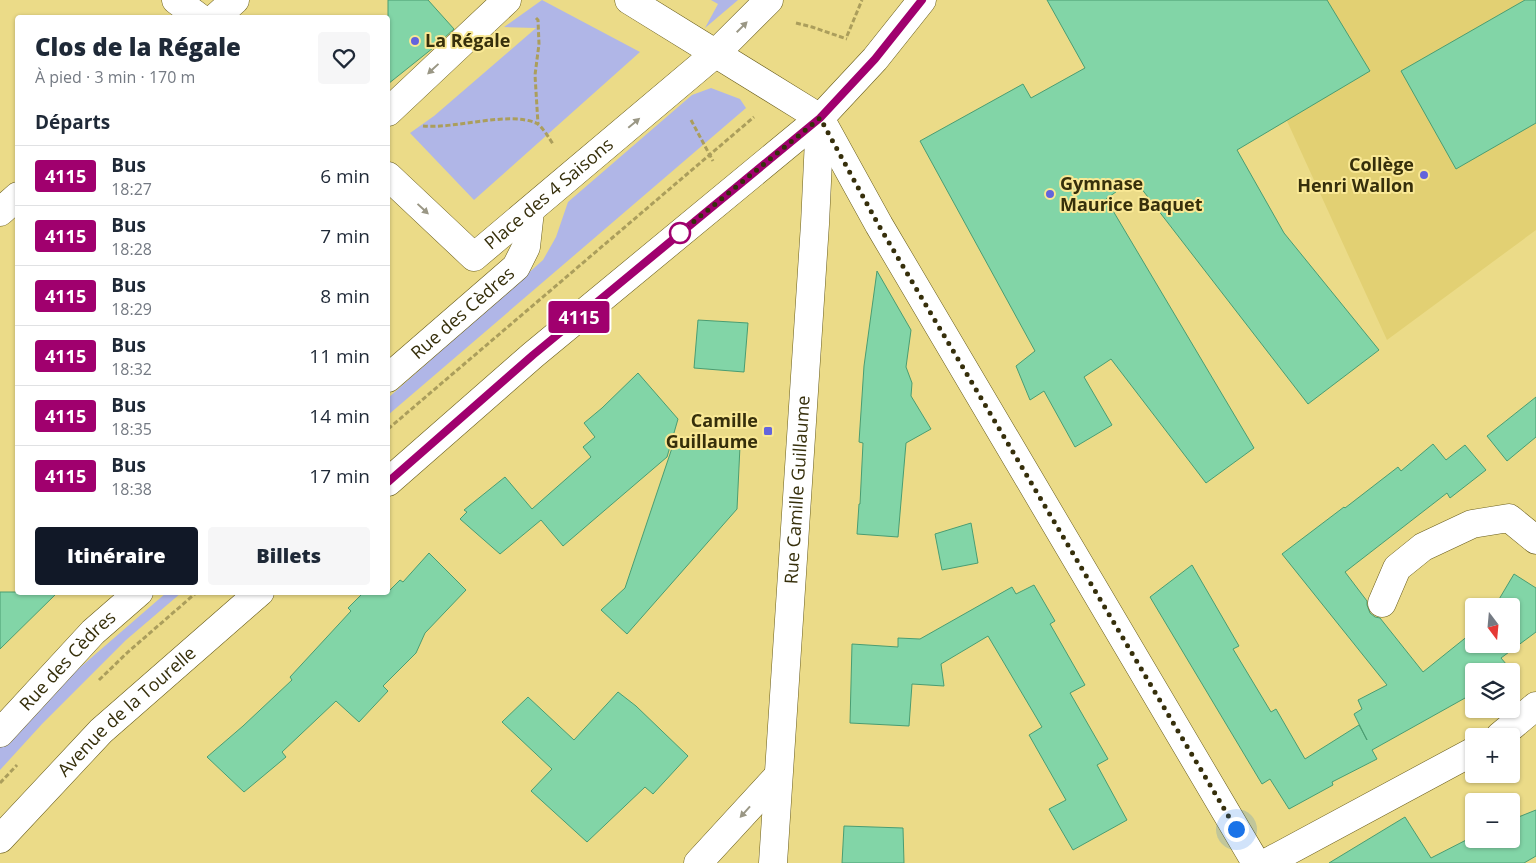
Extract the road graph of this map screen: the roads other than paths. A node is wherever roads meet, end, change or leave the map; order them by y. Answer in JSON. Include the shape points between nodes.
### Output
{"nodes":[{"id":1,"x":176,"y":0,"type":"edge"},
{"id":2,"x":235,"y":0,"type":"edge"},
{"id":3,"x":507,"y":0,"type":"edge"},
{"id":4,"x":628,"y":0,"type":"edge"},
{"id":5,"x":769,"y":0,"type":"edge"},
{"id":6,"x":922,"y":0,"type":"edge"},
{"id":7,"x":196,"y":15,"type":"edge"},
{"id":8,"x":218,"y":15,"type":"edge"},
{"id":9,"x":716,"y":53,"type":"junction"},
{"id":10,"x":390,"y":110,"type":"edge"},
{"id":11,"x":820,"y":118,"type":"junction"},
{"id":12,"x":390,"y":178,"type":"edge"},
{"id":13,"x":15,"y":199,"type":"edge"},
{"id":14,"x":530,"y":210,"type":"junction"},
{"id":15,"x":0,"y":212,"type":"edge"},
{"id":16,"x":390,"y":376,"type":"edge"},
{"id":17,"x":390,"y":480,"type":"edge"},
{"id":18,"x":1536,"y":540,"type":"edge"},
{"id":19,"x":135,"y":595,"type":"edge"},
{"id":20,"x":257,"y":595,"type":"edge"},
{"id":21,"x":1382,"y":603,"type":"dead end"},
{"id":22,"x":1536,"y":706,"type":"edge"},
{"id":23,"x":1510,"y":728,"type":"edge"},
{"id":24,"x":0,"y":732,"type":"edge"},
{"id":25,"x":1465,"y":756,"type":"edge"},
{"id":26,"x":778,"y":776,"type":"junction"},
{"id":27,"x":0,"y":839,"type":"edge"},
{"id":28,"x":698,"y":863,"type":"edge"},
{"id":29,"x":773,"y":863,"type":"edge"},
{"id":30,"x":1256,"y":863,"type":"edge"},
{"id":31,"x":1266,"y":863,"type":"edge"}],
"edges":[{"from":1,"to":7,"type":"street"},
{"from":2,"to":8,"type":"street"},
{"from":3,"to":10,"type":"street","one_way":true},
{"from":4,"to":9,"type":"street"},
{"from":9,"to":5,"type":"street","name":"Place des 4 Saisons","one_way":true},
{"from":6,"to":11,"type":"street","via":[[875,59]]},
{"from":9,"to":11,"type":"street"},
{"from":14,"to":9,"type":"street","name":"Place des 4 Saisons","one_way":true},
{"from":11,"to":17,"type":"street","via":[[533,355]]},
{"from":11,"to":26,"type":"street","name":"Rue Camille Guillaume"},
{"from":11,"to":30,"type":"street","via":[[878,224]]},
{"from":12,"to":14,"type":"street","name":"Place des 4 Saisons","one_way":true,"via":[[474,257]]},
{"from":13,"to":15,"type":"street"},
{"from":14,"to":16,"type":"street","name":"Rue des Cèdres","via":[[526,247],[516,267]]},
{"from":18,"to":21,"type":"street","via":[[1509,518],[1472,524],[1424,547],[1398,568]]},
{"from":19,"to":24,"type":"street","name":"Rue des Cèdres","via":[[93,632]]},
{"from":20,"to":27,"type":"street","name":"Avenue de la Tourelle","via":[[101,732]]},
{"from":22,"to":23,"type":"street"},
{"from":25,"to":31,"type":"street"},
{"from":26,"to":28,"type":"street","one_way":true},
{"from":26,"to":29,"type":"street","name":"Rue Camille Guillaume"}]}
